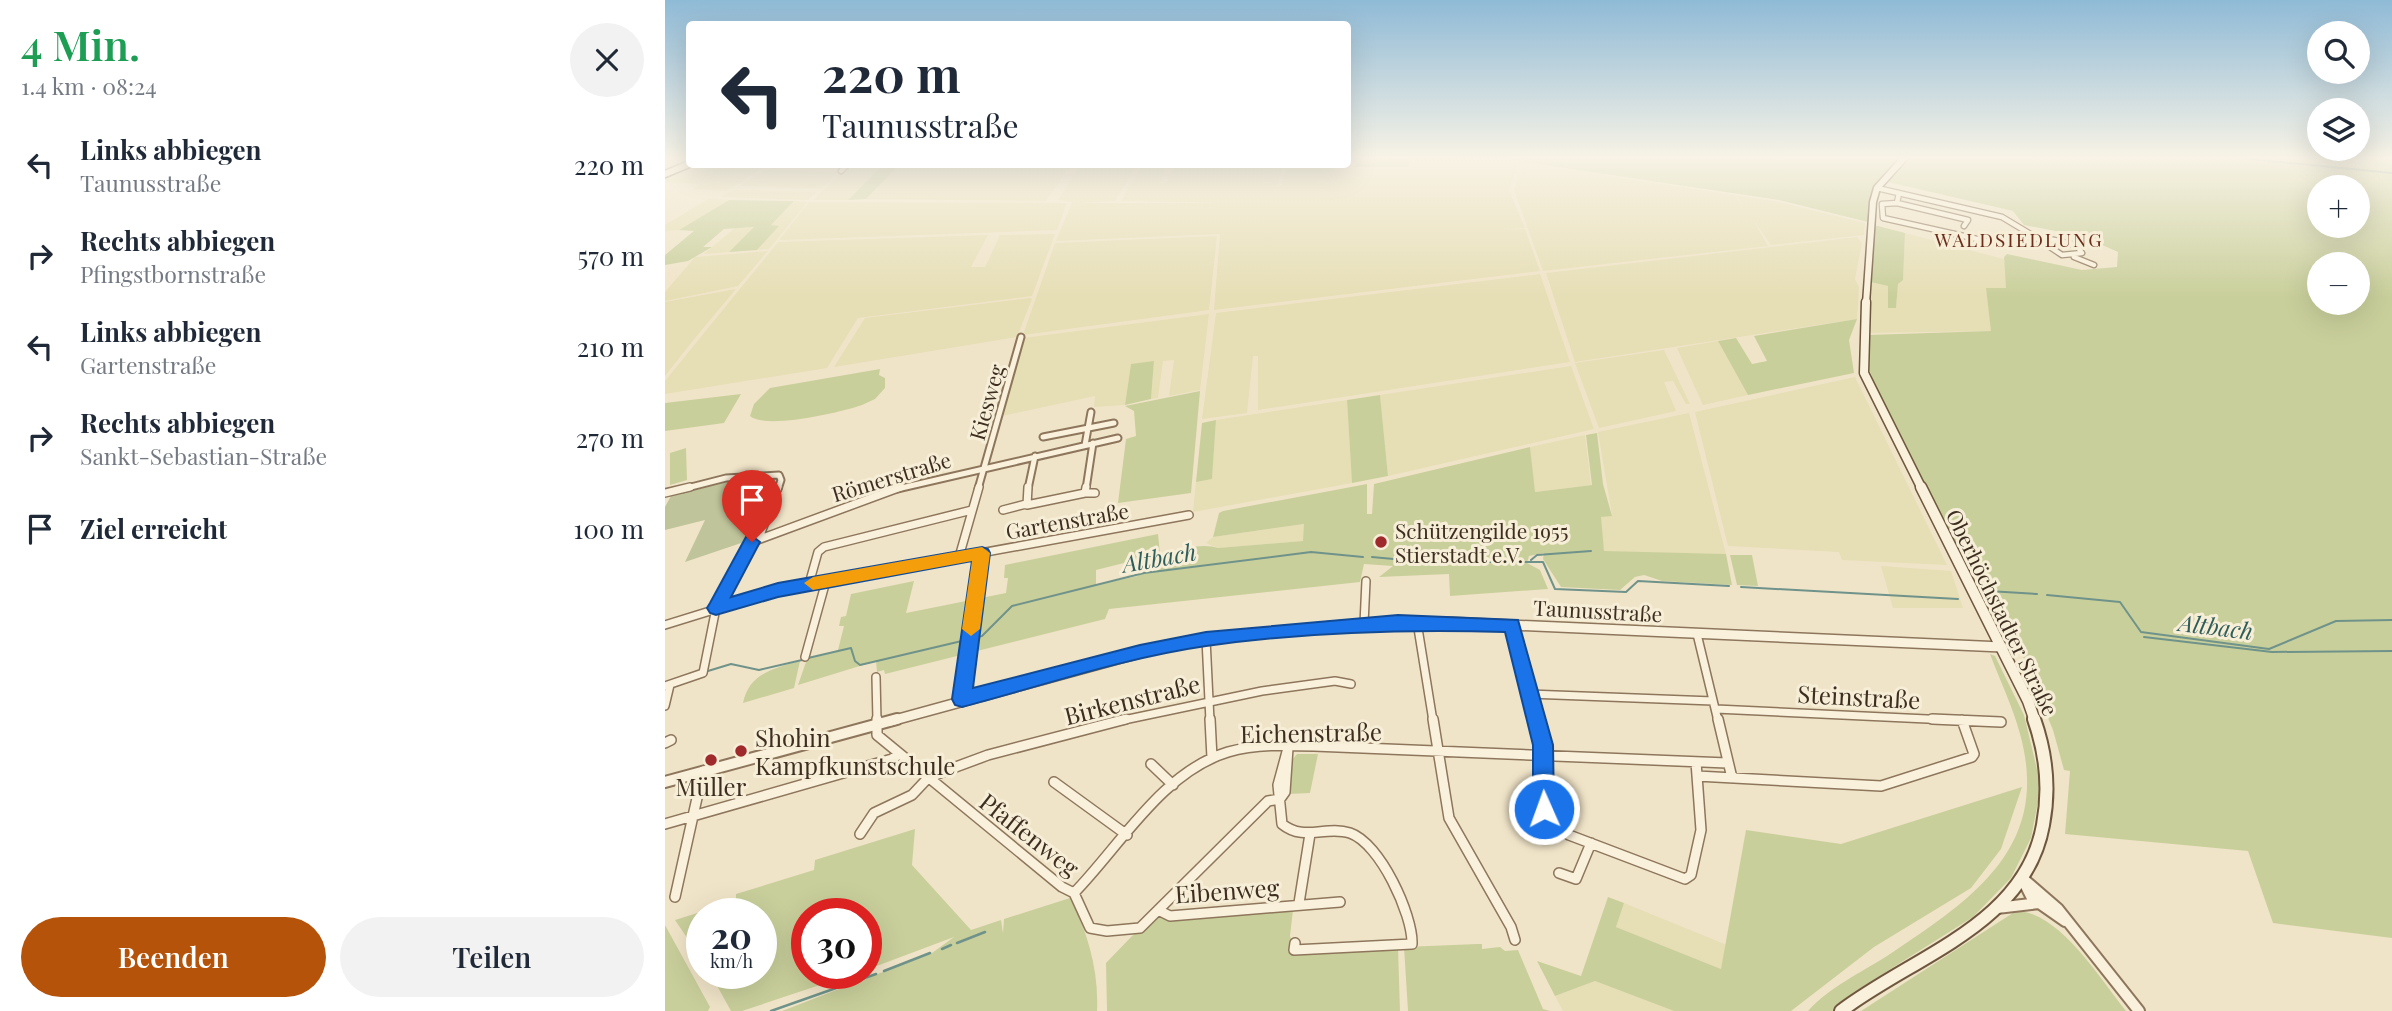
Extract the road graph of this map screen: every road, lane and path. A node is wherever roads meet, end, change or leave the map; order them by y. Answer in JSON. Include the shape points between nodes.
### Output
{"nodes":[{"id":1,"x":1874,"y":203,"type":"edge"},
{"id":2,"x":1883,"y":203,"type":"edge"},
{"id":3,"x":1896,"y":203,"type":"edge"},
{"id":4,"x":1943,"y":203,"type":"edge"},
{"id":5,"x":1964,"y":226,"type":"dead end"},
{"id":6,"x":2032,"y":235,"type":"junction"},
{"id":7,"x":1995,"y":243,"type":"dead end"},
{"id":8,"x":2074,"y":257,"type":"junction"},
{"id":9,"x":2094,"y":265,"type":"dead end"},
{"id":10,"x":1021,"y":337,"type":"dead end"},
{"id":11,"x":1091,"y":412,"type":"dead end"},
{"id":12,"x":1114,"y":424,"type":"dead end"},
{"id":13,"x":1088,"y":428,"type":"junction"},
{"id":14,"x":1043,"y":437,"type":"dead end"},
{"id":15,"x":1118,"y":438,"type":"dead end"},
{"id":16,"x":1093,"y":443,"type":"junction"},
{"id":17,"x":1085,"y":444,"type":"junction"},
{"id":18,"x":1035,"y":456,"type":"junction"},
{"id":19,"x":984,"y":467,"type":"junction"},
{"id":20,"x":665,"y":493,"type":"edge"},
{"id":21,"x":1085,"y":493,"type":"junction"},
{"id":22,"x":1095,"y":493,"type":"dead end"},
{"id":23,"x":1025,"y":504,"type":"junction"},
{"id":24,"x":972,"y":510,"type":"junction"},
{"id":25,"x":1003,"y":510,"type":"dead end"},
{"id":26,"x":1189,"y":515,"type":"dead end"},
{"id":27,"x":759,"y":538,"type":"junction"},
{"id":28,"x":982,"y":553,"type":"junction"},
{"id":29,"x":959,"y":557,"type":"junction"},
{"id":30,"x":826,"y":581,"type":"junction"},
{"id":31,"x":1366,"y":581,"type":"dead end"},
{"id":32,"x":809,"y":584,"type":"junction"},
{"id":33,"x":716,"y":608,"type":"junction"},
{"id":34,"x":1417,"y":622,"type":"junction"},
{"id":35,"x":1364,"y":624,"type":"junction"},
{"id":36,"x":667,"y":625,"type":"edge"},
{"id":37,"x":1512,"y":625,"type":"junction"},
{"id":38,"x":665,"y":634,"type":"edge"},
{"id":39,"x":1697,"y":634,"type":"junction"},
{"id":40,"x":1206,"y":639,"type":"junction"},
{"id":41,"x":2002,"y":647,"type":"junction"},
{"id":42,"x":805,"y":657,"type":"dead end"},
{"id":43,"x":876,"y":677,"type":"dead end"},
{"id":44,"x":1351,"y":684,"type":"dead end"},
{"id":45,"x":667,"y":685,"type":"edge"},
{"id":46,"x":1529,"y":694,"type":"junction"},
{"id":47,"x":962,"y":699,"type":"junction"},
{"id":48,"x":1208,"y":699,"type":"junction"},
{"id":49,"x":1714,"y":705,"type":"junction"},
{"id":50,"x":665,"y":706,"type":"edge"},
{"id":51,"x":1962,"y":720,"type":"junction"},
{"id":52,"x":2001,"y":722,"type":"dead end"},
{"id":53,"x":876,"y":723,"type":"junction"},
{"id":54,"x":1288,"y":747,"type":"junction"},
{"id":55,"x":1437,"y":750,"type":"junction"},
{"id":56,"x":899,"y":754,"type":"junction"},
{"id":57,"x":1544,"y":754,"type":"junction"},
{"id":58,"x":1212,"y":758,"type":"junction"},
{"id":59,"x":1696,"y":762,"type":"junction"},
{"id":60,"x":1727,"y":763,"type":"junction"},
{"id":61,"x":1150,"y":764,"type":"dead end"},
{"id":62,"x":703,"y":771,"type":"junction"},
{"id":63,"x":1697,"y":776,"type":"junction"},
{"id":64,"x":928,"y":778,"type":"junction"},
{"id":65,"x":1732,"y":778,"type":"junction"},
{"id":66,"x":665,"y":782,"type":"edge"},
{"id":67,"x":1054,"y":782,"type":"dead end"},
{"id":68,"x":1173,"y":785,"type":"junction"},
{"id":69,"x":1280,"y":799,"type":"junction"},
{"id":70,"x":692,"y":816,"type":"junction"},
{"id":71,"x":665,"y":824,"type":"edge"},
{"id":72,"x":860,"y":834,"type":"dead end"},
{"id":73,"x":1310,"y":834,"type":"junction"},
{"id":74,"x":1127,"y":835,"type":"junction"},
{"id":75,"x":1591,"y":843,"type":"junction"},
{"id":76,"x":1559,"y":873,"type":"dead end"},
{"id":77,"x":2022,"y":878,"type":"junction"},
{"id":78,"x":1074,"y":893,"type":"junction"},
{"id":79,"x":675,"y":897,"type":"dead end"},
{"id":80,"x":1340,"y":902,"type":"dead end"},
{"id":81,"x":1299,"y":903,"type":"junction"},
{"id":82,"x":2039,"y":903,"type":"junction"},
{"id":83,"x":1997,"y":908,"type":"junction"},
{"id":84,"x":1158,"y":909,"type":"junction"},
{"id":85,"x":2067,"y":923,"type":"junction"},
{"id":86,"x":1515,"y":940,"type":"dead end"},
{"id":87,"x":1295,"y":943,"type":"dead end"},
{"id":88,"x":1841,"y":1011,"type":"edge"},
{"id":89,"x":2139,"y":1011,"type":"edge"}],
"edges":[{"from":1,"to":41,"type":"main road","name":"Oberhöchstadter Straße","via":[[1864,373]]},
{"from":2,"to":7,"type":"street","via":[[1881,216]]},
{"from":3,"to":5,"type":"street","via":[[1968,220]]},
{"from":4,"to":6,"type":"street","via":[[2002,217]]},
{"from":6,"to":8,"type":"street","via":[[2056,253]]},
{"from":6,"to":8,"type":"street","via":[[2076,245],[2082,253]]},
{"from":8,"to":9,"type":"street"},
{"from":10,"to":19,"type":"street","name":"Kiesweg"},
{"from":11,"to":13,"type":"street"},
{"from":12,"to":13,"type":"street"},
{"from":13,"to":14,"type":"street"},
{"from":13,"to":17,"type":"street"},
{"from":15,"to":16,"type":"street","name":"Römerstraße"},
{"from":16,"to":17,"type":"street","name":"Römerstraße"},
{"from":16,"to":21,"type":"street"},
{"from":17,"to":18,"type":"street","name":"Römerstraße"},
{"from":18,"to":19,"type":"street","name":"Römerstraße"},
{"from":18,"to":23,"type":"street"},
{"from":19,"to":24,"type":"street","name":"Kiesweg"},
{"from":19,"to":27,"type":"street","name":"Römerstraße","via":[[909,484]]},
{"from":20,"to":27,"type":"street","via":[[726,478],[777,475],[781,477]]},
{"from":21,"to":22,"type":"street"},
{"from":21,"to":23,"type":"street"},
{"from":23,"to":25,"type":"street"},
{"from":24,"to":29,"type":"street","name":"Kiesweg"},
{"from":24,"to":32,"type":"street","via":[[824,547],[818,552]]},
{"from":26,"to":28,"type":"street","name":"Gartenstraße"},
{"from":27,"to":33,"type":"street","via":[[749,545]]},
{"from":28,"to":29,"type":"street","name":"Gartenstraße"},
{"from":28,"to":47,"type":"street"},
{"from":29,"to":30,"type":"street","name":"Gartenstraße"},
{"from":30,"to":32,"type":"street","name":"Gartenstraße"},
{"from":30,"to":42,"type":"street"},
{"from":31,"to":35,"type":"street"},
{"from":32,"to":33,"type":"street","name":"Gartenstraße"},
{"from":33,"to":36,"type":"street","name":"Gartenstraße"},
{"from":33,"to":45,"type":"street","via":[[703,673]]},
{"from":34,"to":35,"type":"street","name":"Taunusstraße"},
{"from":34,"to":37,"type":"street","name":"Taunusstraße"},
{"from":34,"to":55,"type":"street"},
{"from":35,"to":40,"type":"street","name":"Taunusstraße"},
{"from":36,"to":38,"type":"street"},
{"from":37,"to":39,"type":"street","name":"Taunusstraße"},
{"from":37,"to":46,"type":"street"},
{"from":39,"to":41,"type":"street","name":"Taunusstraße"},
{"from":39,"to":49,"type":"street"},
{"from":40,"to":47,"type":"street","name":"Taunusstraße"},
{"from":40,"to":48,"type":"street"},
{"from":41,"to":77,"type":"main road","name":"Oberhöchstadter Straße","via":[[2035,719],[2048,774],[2042,835]]},
{"from":43,"to":53,"type":"street"},
{"from":44,"to":48,"type":"street","name":"Birkenstraße","via":[[1335,681]]},
{"from":45,"to":50,"type":"street"},
{"from":46,"to":49,"type":"street","name":"Steinstraße"},
{"from":46,"to":57,"type":"street"},
{"from":47,"to":53,"type":"street","name":"Taunusstraße"},
{"from":48,"to":58,"type":"street"},
{"from":48,"to":64,"type":"street","name":"Birkenstraße","via":[[1116,720]]},
{"from":49,"to":51,"type":"street","name":"Steinstraße"},
{"from":49,"to":60,"type":"street"},
{"from":51,"to":52,"type":"street","name":"Steinstraße"},
{"from":51,"to":65,"type":"street","via":[[1972,757],[1885,785]]},
{"from":53,"to":56,"type":"street","name":"Pfaffenweg","via":[[877,735]]},
{"from":53,"to":62,"type":"street","name":"Taunusstraße"},
{"from":54,"to":55,"type":"street","name":"Eichenstraße"},
{"from":54,"to":58,"type":"street","name":"Eichenstraße","via":[[1247,748]]},
{"from":54,"to":69,"type":"street","via":[[1286,792]]},
{"from":55,"to":57,"type":"street","name":"Eichenstraße"},
{"from":55,"to":86,"type":"street","via":[[1451,825]]},
{"from":56,"to":64,"type":"street","name":"Pfaffenweg"},
{"from":56,"to":70,"type":"street"},
{"from":57,"to":59,"type":"street","name":"Eichenstraße"},
{"from":57,"to":75,"type":"street","via":[[1542,800],[1548,816],[1561,830]]},
{"from":58,"to":68,"type":"street","name":"Eichenstraße"},
{"from":59,"to":60,"type":"street","name":"Eichenstraße"},
{"from":59,"to":63,"type":"street"},
{"from":60,"to":65,"type":"street"},
{"from":61,"to":68,"type":"street"},
{"from":62,"to":66,"type":"street","name":"Taunusstraße"},
{"from":62,"to":70,"type":"street"},
{"from":63,"to":65,"type":"street"},
{"from":63,"to":75,"type":"street","via":[[1701,830],[1691,875],[1685,879]]},
{"from":64,"to":72,"type":"street","name":"Birkenstraße","via":[[915,793],[873,811]]},
{"from":64,"to":78,"type":"street","name":"Pfaffenweg"},
{"from":67,"to":74,"type":"street"},
{"from":68,"to":74,"type":"street","name":"Eichenstraße"},
{"from":69,"to":73,"type":"street","via":[[1282,824],[1293,832]]},
{"from":69,"to":84,"type":"street","via":[[1268,801]]},
{"from":70,"to":71,"type":"street"},
{"from":70,"to":79,"type":"street"},
{"from":73,"to":81,"type":"street","name":"Eibenweg"},
{"from":73,"to":87,"type":"street","via":[[1343,832],[1361,839],[1402,904],[1412,926],[1412,944],[1294,950]]},
{"from":74,"to":78,"type":"street","name":"Eichenstraße"},
{"from":75,"to":76,"type":"street","via":[[1576,879]]},
{"from":77,"to":82,"type":"street","via":[[2024,888]]},
{"from":77,"to":83,"type":"main road","name":"Oberhöchstadter Straße"},
{"from":77,"to":85,"type":"street","via":[[2039,890]]},
{"from":78,"to":84,"type":"street","name":"Pfaffenweg","via":[[1090,928],[1133,930]]},
{"from":80,"to":81,"type":"street","name":"Eibenweg"},
{"from":81,"to":84,"type":"street","name":"Eibenweg","via":[[1170,916]]},
{"from":82,"to":83,"type":"street"},
{"from":82,"to":85,"type":"street"},
{"from":83,"to":88,"type":"main road","name":"Oberhöchstadter Straße"},
{"from":85,"to":89,"type":"street"}]}
